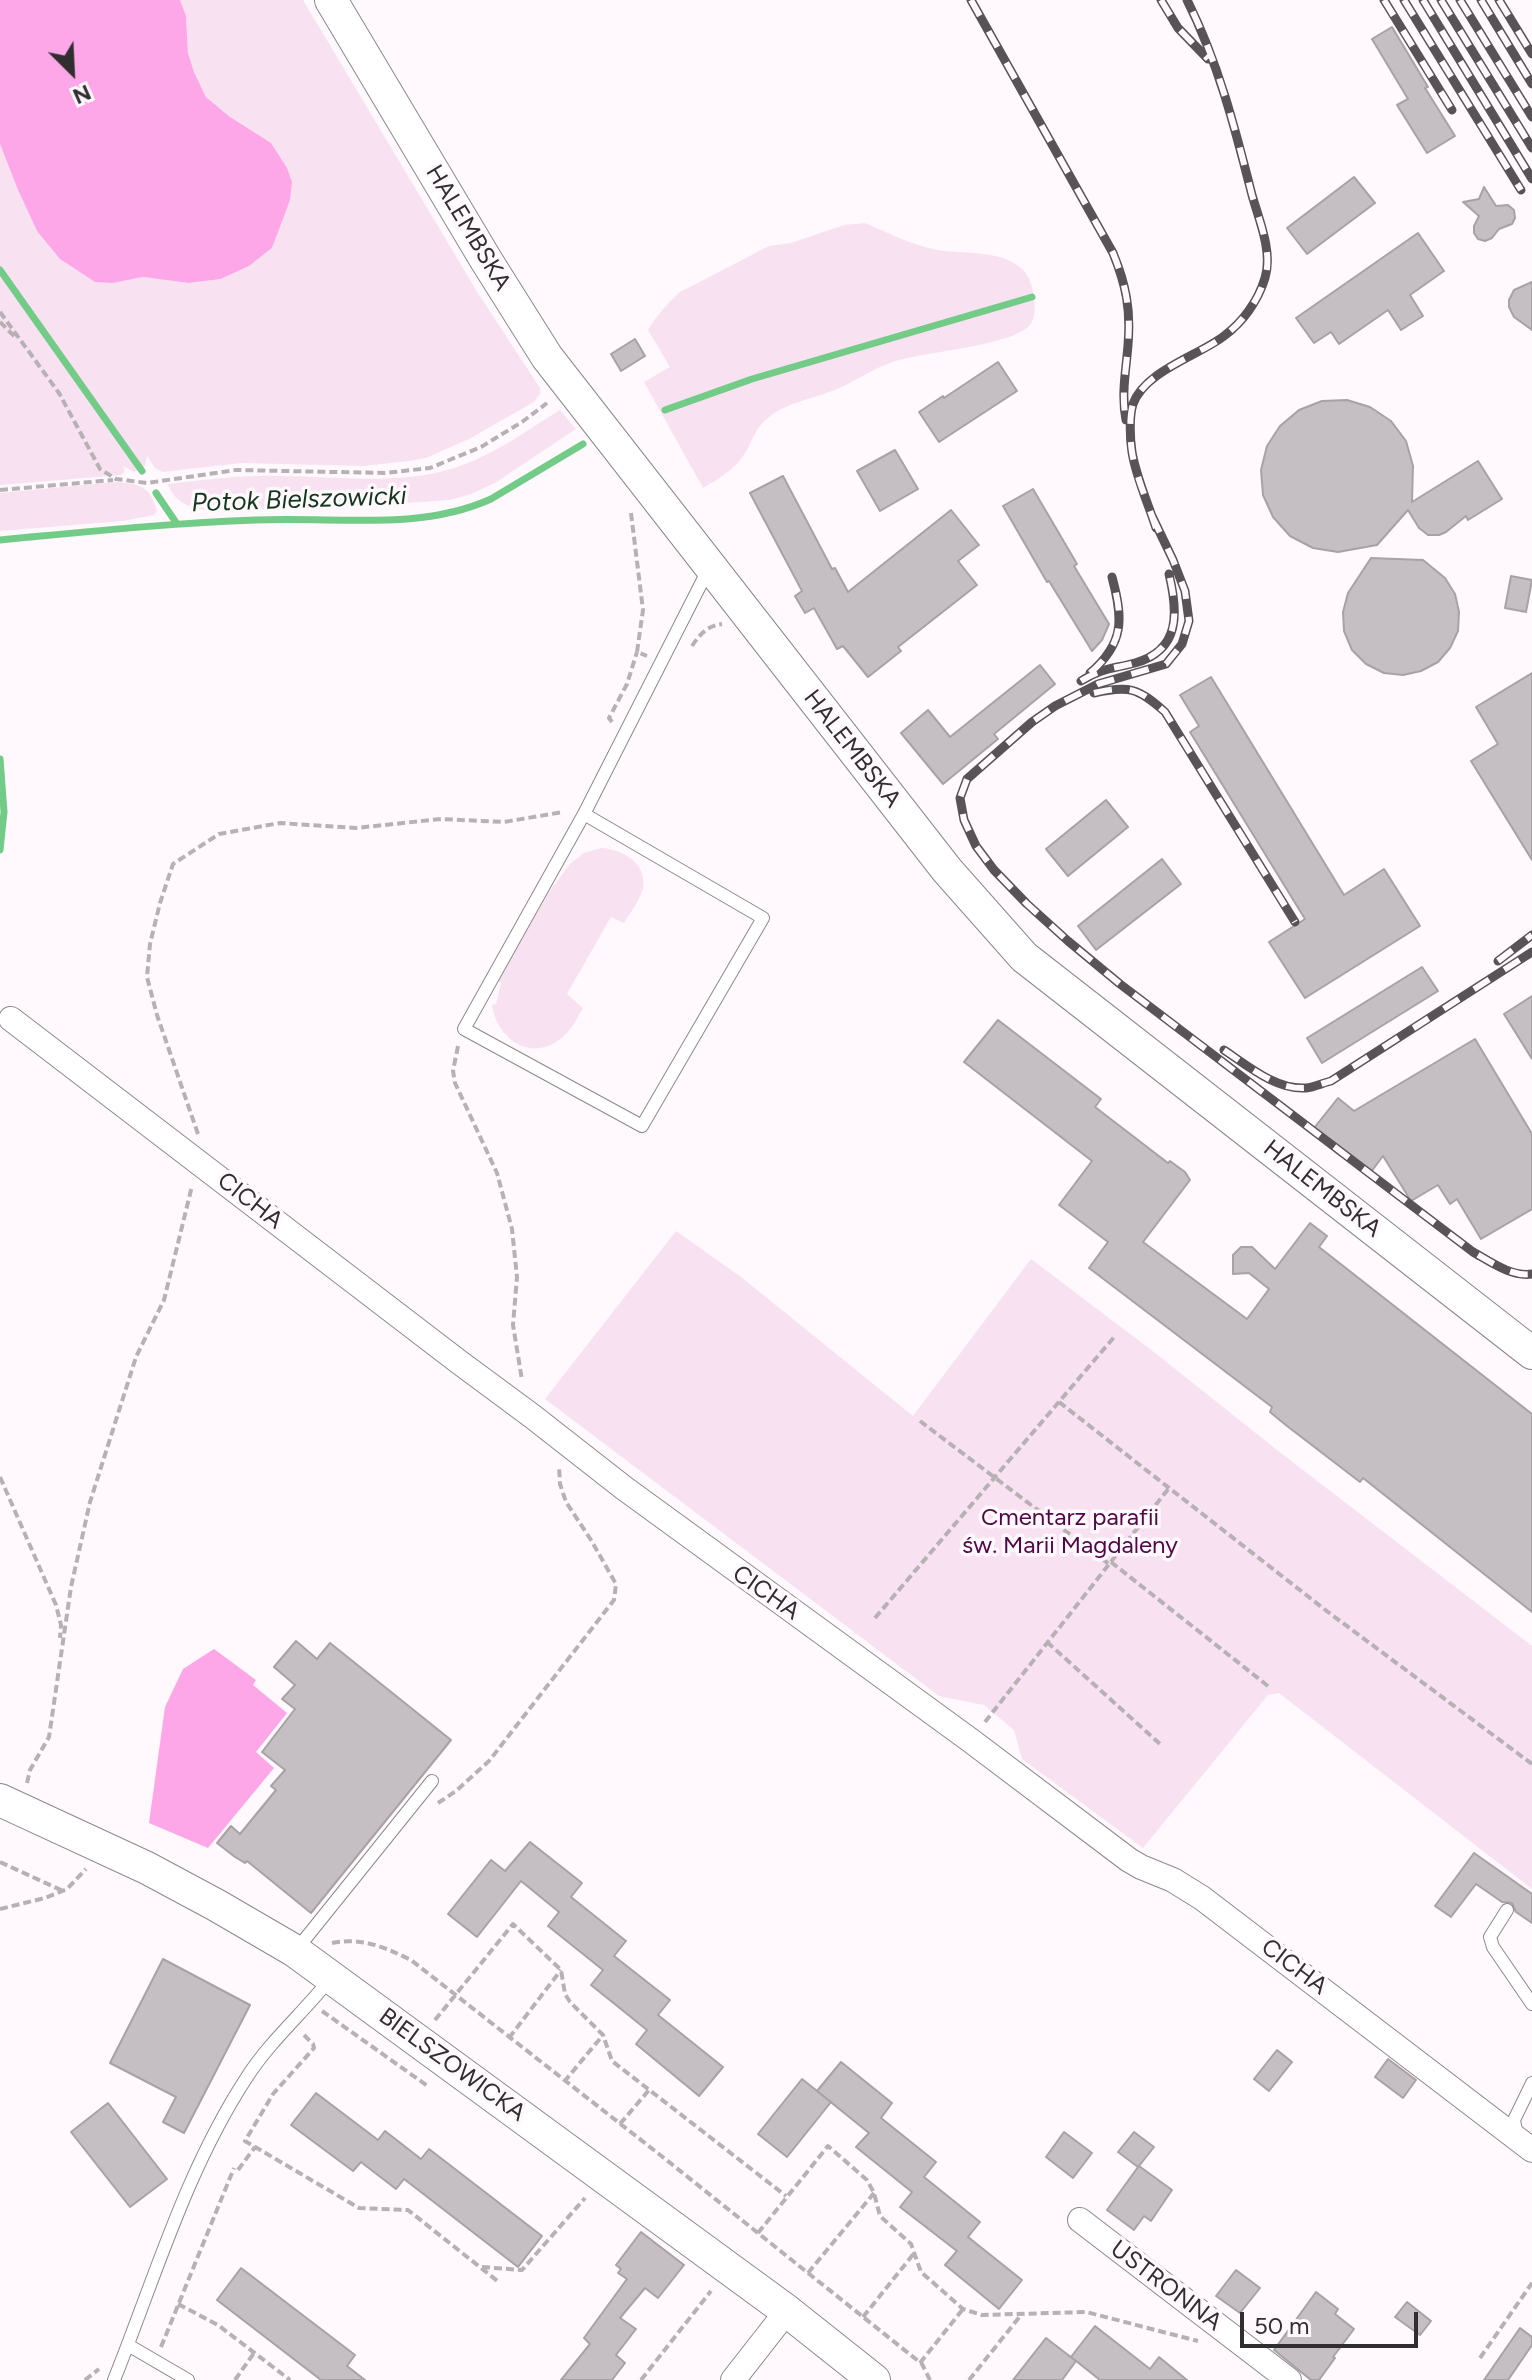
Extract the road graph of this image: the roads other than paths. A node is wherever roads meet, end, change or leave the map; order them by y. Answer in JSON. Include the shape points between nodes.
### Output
{"nodes":[{"id":1,"x":331,"y":0,"type":"edge"},
{"id":2,"x":710,"y":567,"type":"junction"},
{"id":3,"x":584,"y":814,"type":"junction"},
{"id":4,"x":11,"y":1019,"type":"dead end"},
{"id":5,"x":1530,"y":1345,"type":"edge"},
{"id":6,"x":432,"y":1781,"type":"dead end"},
{"id":7,"x":10,"y":1804,"type":"edge"},
{"id":8,"x":1507,"y":1910,"type":"dead end"},
{"id":9,"x":301,"y":1944,"type":"junction"},
{"id":10,"x":332,"y":1977,"type":"junction"},
{"id":11,"x":1532,"y":2004,"type":"edge"},
{"id":12,"x":1532,"y":2083,"type":"edge"},
{"id":13,"x":1525,"y":2145,"type":"edge"},
{"id":14,"x":1080,"y":2220,"type":"dead end"},
{"id":15,"x":787,"y":2311,"type":"junction"},
{"id":16,"x":128,"y":2345,"type":"junction"},
{"id":17,"x":114,"y":2380,"type":"edge"},
{"id":18,"x":188,"y":2380,"type":"edge"},
{"id":19,"x":733,"y":2380,"type":"edge"},
{"id":20,"x":874,"y":2380,"type":"edge"},
{"id":21,"x":1289,"y":2380,"type":"edge"}],
"edges":[{"from":1,"to":2,"type":"street","name":"HALEMBSKA","via":[[547,357]]},
{"from":2,"to":3,"type":"lane"},
{"from":2,"to":5,"type":"street","name":"HALEMBSKA","via":[[947,870],[1024,957]]},
{"from":3,"to":3,"type":"lane","via":[[763,918],[642,1126],[464,1029]]},
{"from":4,"to":13,"type":"street","name":"CICHA","via":[[717,1558],[1129,1860],[1202,1898]]},
{"from":6,"to":9,"type":"lane"},
{"from":7,"to":9,"type":"street","name":"BIELSZOWICKA"},
{"from":8,"to":11,"type":"lane","via":[[1490,1937]]},
{"from":9,"to":10,"type":"street","name":"BIELSZOWICKA"},
{"from":10,"to":15,"type":"street","name":"BIELSZOWICKA"},
{"from":10,"to":16,"type":"lane","via":[[258,2061],[206,2148]]},
{"from":12,"to":13,"type":"lane","via":[[1514,2120]]},
{"from":14,"to":21,"type":"street","name":"USTRONNA"},
{"from":15,"to":19,"type":"street"},
{"from":15,"to":20,"type":"street","name":"BIELSZOWICKA"},
{"from":16,"to":17,"type":"lane"},
{"from":16,"to":18,"type":"lane"}]}
